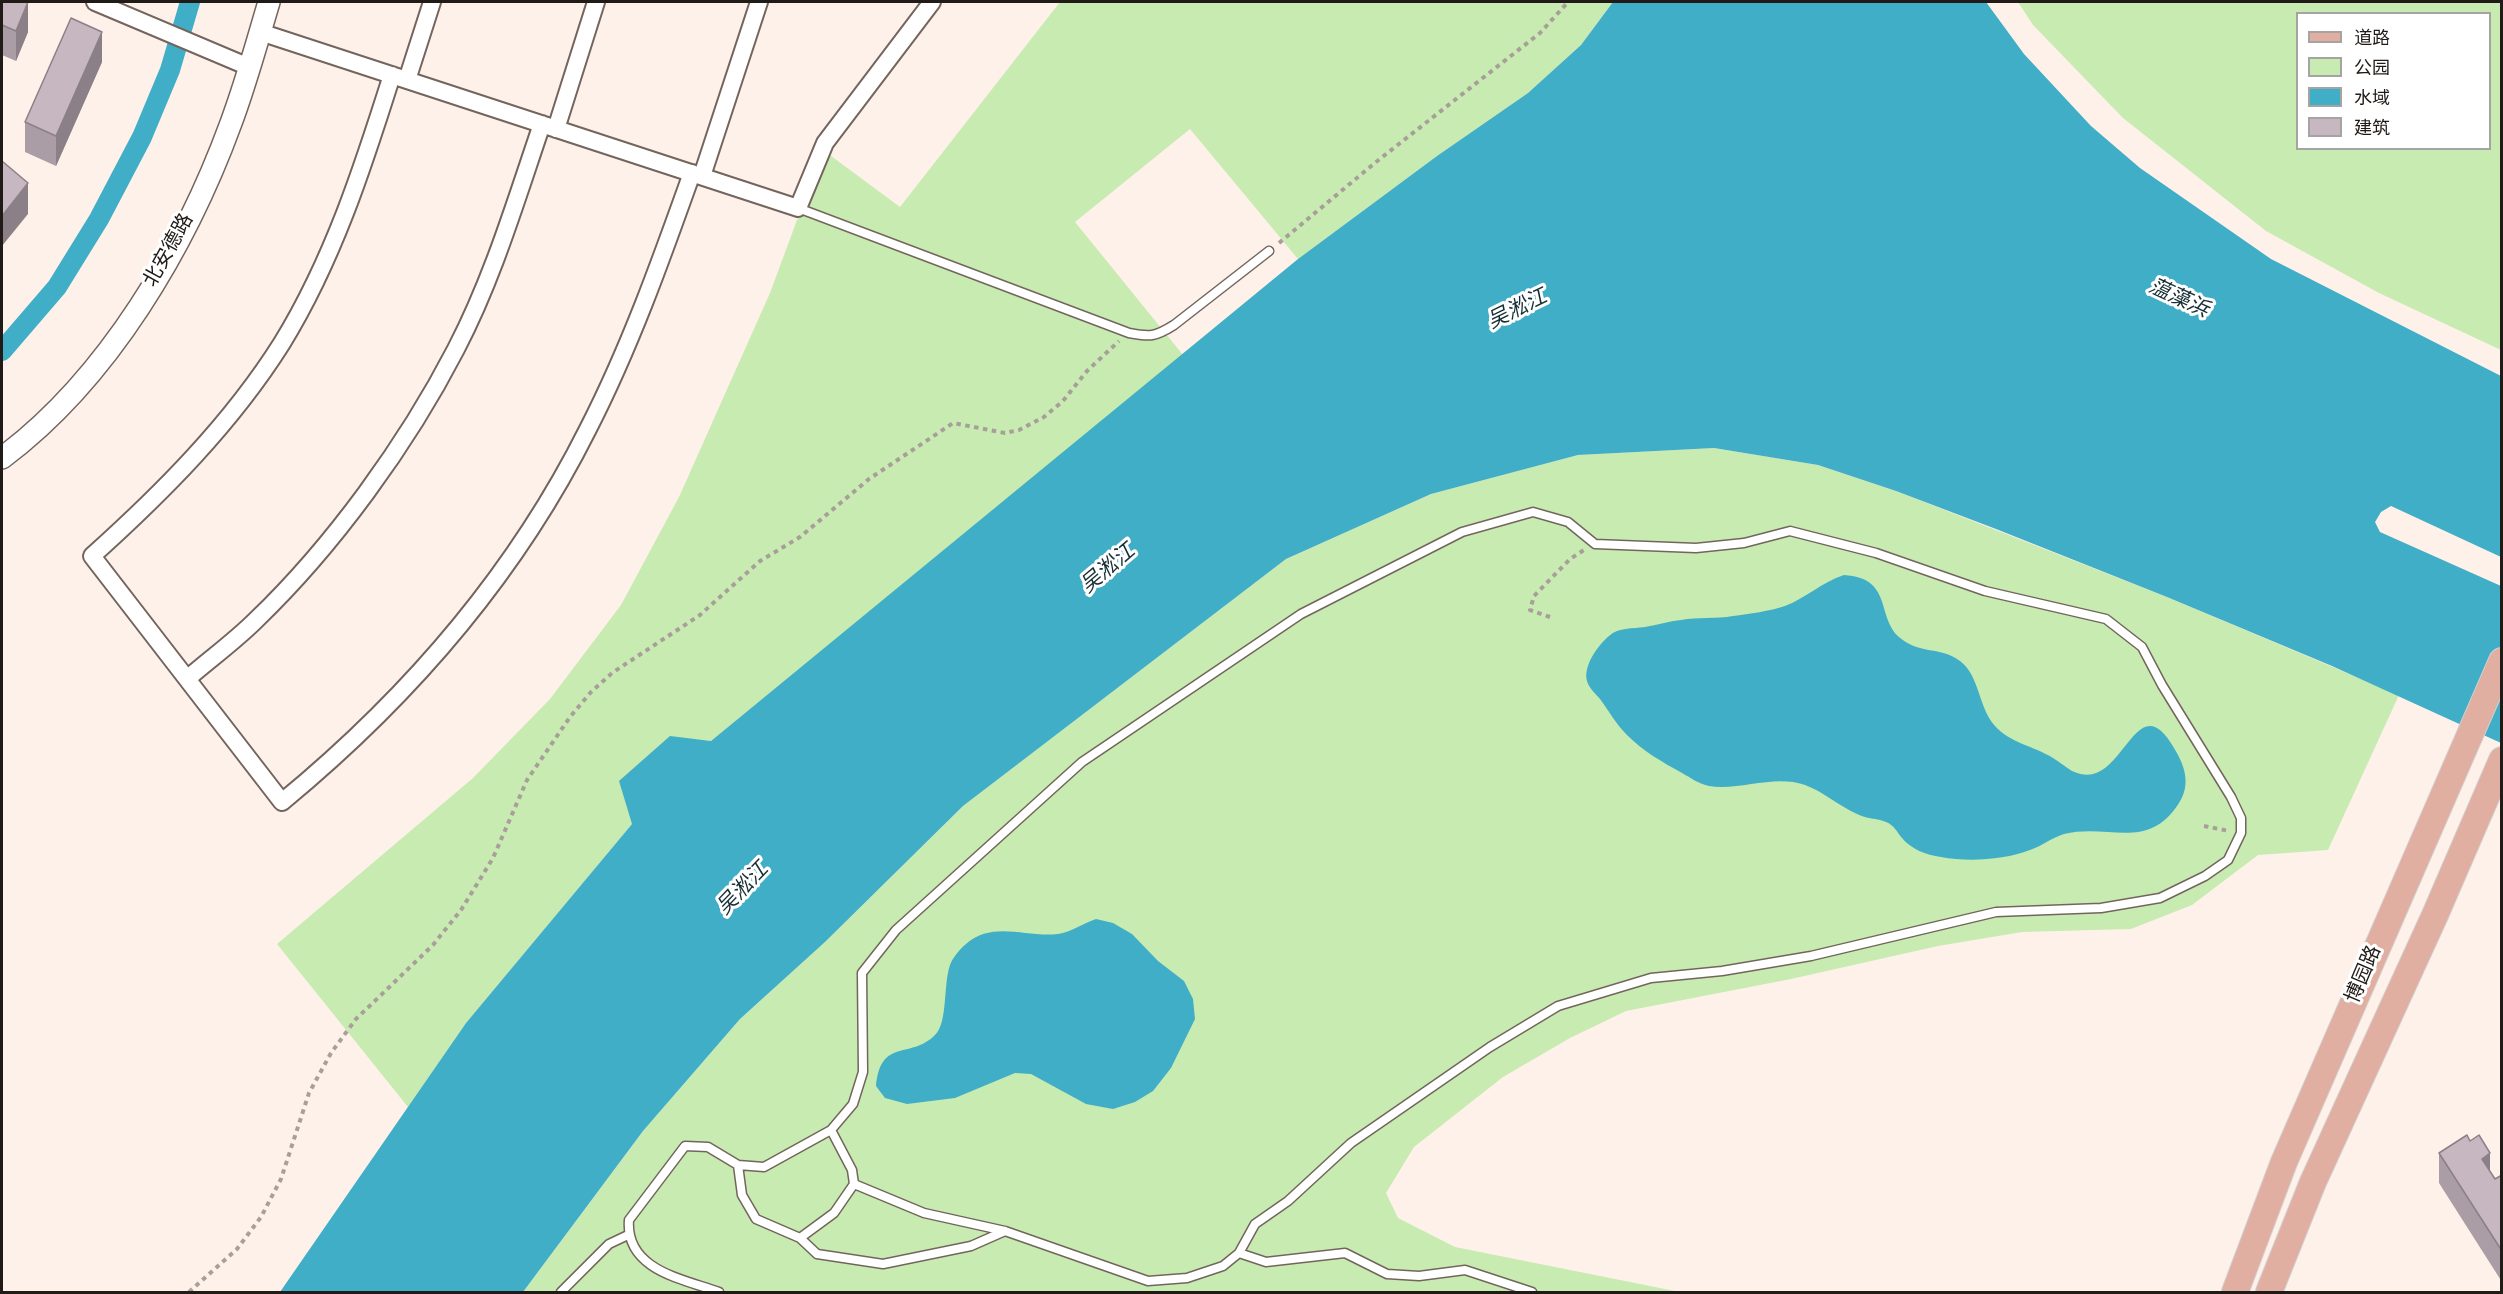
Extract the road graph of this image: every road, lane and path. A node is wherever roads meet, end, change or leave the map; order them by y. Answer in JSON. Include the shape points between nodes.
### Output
{"nodes":[{"id":1,"x":95,"y":2,"type":"edge"},
{"id":2,"x":270,"y":2,"type":"edge"},
{"id":3,"x":432,"y":2,"type":"edge"},
{"id":4,"x":596,"y":2,"type":"edge"},
{"id":5,"x":759,"y":2,"type":"edge"},
{"id":6,"x":932,"y":2,"type":"edge"},
{"id":7,"x":1568,"y":2,"type":"edge"},
{"id":8,"x":260,"y":32,"type":"junction"},
{"id":9,"x":249,"y":67,"type":"junction"},
{"id":10,"x":399,"y":77,"type":"junction"},
{"id":11,"x":549,"y":126,"type":"junction"},
{"id":12,"x":697,"y":174,"type":"junction"},
{"id":13,"x":798,"y":208,"type":"junction"},
{"id":14,"x":1269,"y":251,"type":"joint"},
{"id":15,"x":1129,"y":333,"type":"junction"},
{"id":16,"x":2,"y":458,"type":"edge"},
{"id":17,"x":1595,"y":544,"type":"junction"},
{"id":18,"x":1550,"y":617,"type":"dead end"},
{"id":19,"x":2502,"y":661,"type":"edge"},
{"id":20,"x":187,"y":678,"type":"junction"},
{"id":21,"x":2502,"y":760,"type":"edge"},
{"id":22,"x":2204,"y":826,"type":"dead end"},
{"id":23,"x":2241,"y":834,"type":"junction"},
{"id":24,"x":831,"y":1130,"type":"junction"},
{"id":25,"x":738,"y":1165,"type":"junction"},
{"id":26,"x":854,"y":1184,"type":"junction"},
{"id":27,"x":1005,"y":1231,"type":"junction"},
{"id":28,"x":628,"y":1235,"type":"junction"},
{"id":29,"x":800,"y":1238,"type":"junction"},
{"id":30,"x":1239,"y":1252,"type":"junction"},
{"id":31,"x":189,"y":1293,"type":"edge"},
{"id":32,"x":561,"y":1293,"type":"edge"},
{"id":33,"x":719,"y":1293,"type":"edge"},
{"id":34,"x":1532,"y":1293,"type":"edge"},
{"id":35,"x":2235,"y":1293,"type":"edge"},
{"id":36,"x":2269,"y":1293,"type":"edge"}],
"edges":[{"from":1,"to":9,"type":"street"},
{"from":2,"to":8,"type":"street","name":"北安德路"},
{"from":3,"to":10,"type":"street"},
{"from":4,"to":11,"type":"street"},
{"from":5,"to":12,"type":"street"},
{"from":6,"to":13,"type":"street","via":[[825,143]]},
{"from":7,"to":14,"type":"path","via":[[1540,33]]},
{"from":8,"to":9,"type":"street","name":"北安德路"},
{"from":8,"to":10,"type":"street"},
{"from":9,"to":16,"type":"street","name":"北安德路","via":[[209,177],[158,275],[89,375],[56,411]]},
{"from":10,"to":11,"type":"street"},
{"from":10,"to":20,"type":"street","via":[[349,206],[281,344],[209,440],[173,480],[92,556]]},
{"from":11,"to":12,"type":"street"},
{"from":11,"to":20,"type":"street","via":[[479,300],[424,404],[336,531],[294,581],[255,621]]},
{"from":12,"to":13,"type":"street"},
{"from":12,"to":20,"type":"street","via":[[626,349],[588,431],[547,504],[461,626],[401,693],[333,760],[282,802]]},
{"from":13,"to":15,"type":"lane"},
{"from":14,"to":15,"type":"lane","via":[[1158,334],[1149,337]]},
{"from":15,"to":31,"type":"path","via":[[1087,370],[1063,401],[1020,430],[1005,433],[953,423],[935,433],[869,480],[800,537],[760,561],[700,615],[612,673],[591,692],[527,780],[493,858],[461,910],[433,945],[356,1019],[331,1053],[309,1093],[281,1179],[261,1217],[237,1249]]},
{"from":17,"to":18,"type":"path","via":[[1570,559],[1534,596],[1530,610]]},
{"from":17,"to":23,"type":"lane","via":[[1696,548],[1744,543],[1790,531],[1876,553],[1985,591],[2106,619],[2142,646],[2231,797],[2241,818]]},
{"from":17,"to":24,"type":"lane","via":[[1568,522],[1533,512],[1462,532],[1300,614],[1082,762],[896,930],[862,973],[862,1072],[853,1104]]},
{"from":19,"to":35,"type":"main road","name":"博园路","via":[[2284,1162]]},
{"from":21,"to":36,"type":"main road","name":"博园路","via":[[2313,1182]]},
{"from":22,"to":23,"type":"path"},
{"from":23,"to":30,"type":"lane","via":[[2228,860],[2160,898],[2101,908],[1996,912],[1811,956],[1651,978],[1558,1006],[1490,1047],[1351,1143],[1288,1201],[1256,1224]]},
{"from":24,"to":25,"type":"lane","via":[[764,1167]]},
{"from":24,"to":26,"type":"lane","via":[[852,1170]]},
{"from":25,"to":28,"type":"lane","via":[[708,1147],[685,1146],[629,1220]]},
{"from":25,"to":29,"type":"lane","via":[[742,1195],[756,1219]]},
{"from":26,"to":27,"type":"lane","via":[[924,1213]]},
{"from":26,"to":29,"type":"lane","via":[[834,1214]]},
{"from":27,"to":29,"type":"lane","via":[[971,1246],[883,1264],[817,1254]]},
{"from":27,"to":30,"type":"lane","via":[[1148,1281],[1187,1278],[1223,1266]]},
{"from":28,"to":32,"type":"lane","via":[[609,1244]]},
{"from":28,"to":33,"type":"lane","via":[[639,1256],[661,1272]]},
{"from":30,"to":34,"type":"lane","via":[[1266,1262],[1345,1253],[1387,1274],[1419,1276],[1465,1270]]}]}
